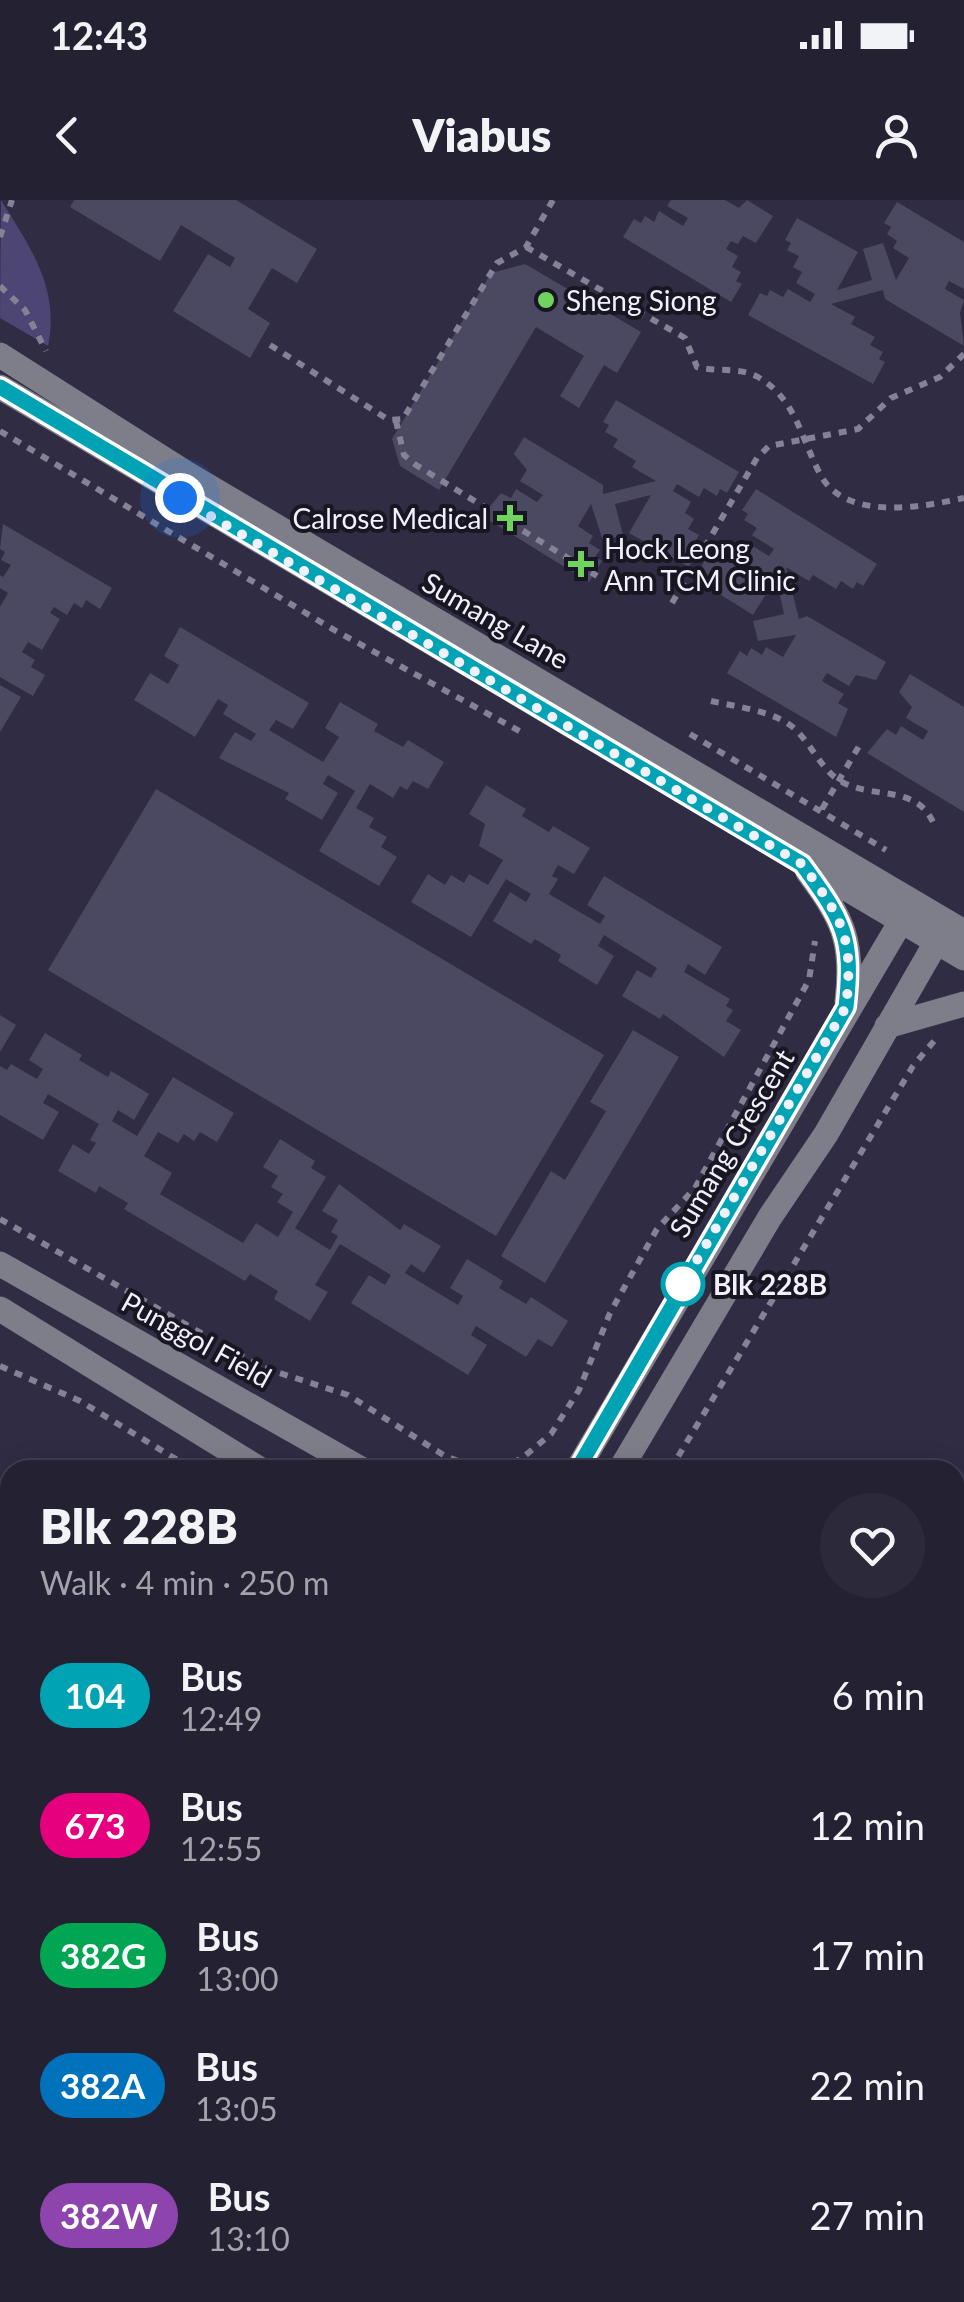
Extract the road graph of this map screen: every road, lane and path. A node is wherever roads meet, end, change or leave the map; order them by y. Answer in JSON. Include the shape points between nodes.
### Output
{"nodes":[{"id":1,"x":12,"y":200,"type":"edge"},
{"id":2,"x":553,"y":200,"type":"edge"},
{"id":3,"x":0,"y":238,"type":"edge"},
{"id":4,"x":526,"y":247,"type":"junction"},
{"id":5,"x":0,"y":286,"type":"edge"},
{"id":6,"x":270,"y":345,"type":"dead end"},
{"id":7,"x":964,"y":354,"type":"edge"},
{"id":8,"x":0,"y":355,"type":"edge"},
{"id":9,"x":52,"y":361,"type":"dead end"},
{"id":10,"x":0,"y":387,"type":"edge"},
{"id":11,"x":62,"y":390,"type":"junction"},
{"id":12,"x":48,"y":416,"type":"junction"},
{"id":13,"x":396,"y":421,"type":"junction"},
{"id":14,"x":0,"y":431,"type":"edge"},
{"id":15,"x":804,"y":436,"type":"junction"},
{"id":16,"x":964,"y":498,"type":"edge"},
{"id":17,"x":596,"y":576,"type":"dead end"},
{"id":18,"x":672,"y":603,"type":"dead end"},
{"id":19,"x":711,"y":701,"type":"dead end"},
{"id":20,"x":539,"y":742,"type":"dead end"},
{"id":21,"x":862,"y":742,"type":"dead end"},
{"id":22,"x":839,"y":780,"type":"junction"},
{"id":23,"x":822,"y":808,"type":"dead end"},
{"id":24,"x":934,"y":827,"type":"dead end"},
{"id":25,"x":802,"y":864,"type":"junction"},
{"id":26,"x":907,"y":912,"type":"junction"},
{"id":27,"x":811,"y":929,"type":"dead end"},
{"id":28,"x":950,"y":932,"type":"edge"},
{"id":29,"x":964,"y":958,"type":"edge"},
{"id":30,"x":964,"y":1004,"type":"edge"},
{"id":31,"x":846,"y":1007,"type":"junction"},
{"id":32,"x":888,"y":1026,"type":"junction"},
{"id":33,"x":940,"y":1034,"type":"dead end"},
{"id":34,"x":0,"y":1219,"type":"edge"},
{"id":35,"x":0,"y":1264,"type":"edge"},
{"id":36,"x":0,"y":1309,"type":"edge"},
{"id":37,"x":0,"y":1366,"type":"edge"},
{"id":38,"x":177,"y":1460,"type":"edge"},
{"id":39,"x":245,"y":1460,"type":"edge"},
{"id":40,"x":345,"y":1460,"type":"edge"},
{"id":41,"x":460,"y":1460,"type":"edge"},
{"id":42,"x":518,"y":1460,"type":"edge"},
{"id":43,"x":583,"y":1460,"type":"edge"},
{"id":44,"x":626,"y":1460,"type":"edge"},
{"id":45,"x":676,"y":1460,"type":"edge"}],
"edges":[{"from":1,"to":3,"type":"path"},
{"from":2,"to":4,"type":"path"},
{"from":4,"to":13,"type":"path","via":[[497,263],[407,416]]},
{"from":4,"to":15,"type":"path","via":[[685,338],[697,367],[758,377],[792,408]]},
{"from":5,"to":9,"type":"path","via":[[25,310]]},
{"from":6,"to":13,"type":"path"},
{"from":7,"to":15,"type":"path","via":[[940,377],[891,398],[858,428]]},
{"from":8,"to":11,"type":"street","name":"Sumang Lane"},
{"from":10,"to":12,"type":"street","name":"Sumang Lane"},
{"from":11,"to":12,"type":"street"},
{"from":11,"to":26,"type":"street","name":"Sumang Lane","via":[[188,475]]},
{"from":12,"to":25,"type":"street","name":"Sumang Lane"},
{"from":13,"to":17,"type":"path","via":[[404,454],[416,465]]},
{"from":14,"to":20,"type":"path","via":[[336,631]]},
{"from":15,"to":16,"type":"path","via":[[829,488],[847,498],[892,508]]},
{"from":15,"to":18,"type":"path","via":[[769,446],[756,458]]},
{"from":19,"to":22,"type":"path","via":[[794,728]]},
{"from":21,"to":22,"type":"path"},
{"from":22,"to":23,"type":"path"},
{"from":22,"to":24,"type":"path","via":[[907,796],[929,810]]},
{"from":25,"to":26,"type":"street","name":"Sumang Lane"},
{"from":25,"to":31,"type":"street","via":[[831,903],[852,958]]},
{"from":26,"to":28,"type":"street","name":"Sumang Lane"},
{"from":26,"to":31,"type":"street","name":"Sumang Crescent"},
{"from":27,"to":42,"type":"path","via":[[808,980],[695,1188],[657,1229],[610,1313],[580,1390],[539,1445]]},
{"from":28,"to":29,"type":"street","name":"Sumang Lane"},
{"from":28,"to":32,"type":"street"},
{"from":30,"to":32,"type":"street"},
{"from":31,"to":43,"type":"street","name":"Sumang Crescent"},
{"from":32,"to":44,"type":"street"},
{"from":33,"to":45,"type":"path","via":[[912,1066]]},
{"from":34,"to":41,"type":"path","via":[[261,1367],[348,1395]]},
{"from":35,"to":40,"type":"street","name":"Punggol Field"},
{"from":36,"to":39,"type":"street"},
{"from":37,"to":38,"type":"path","via":[[80,1401]]}]}
